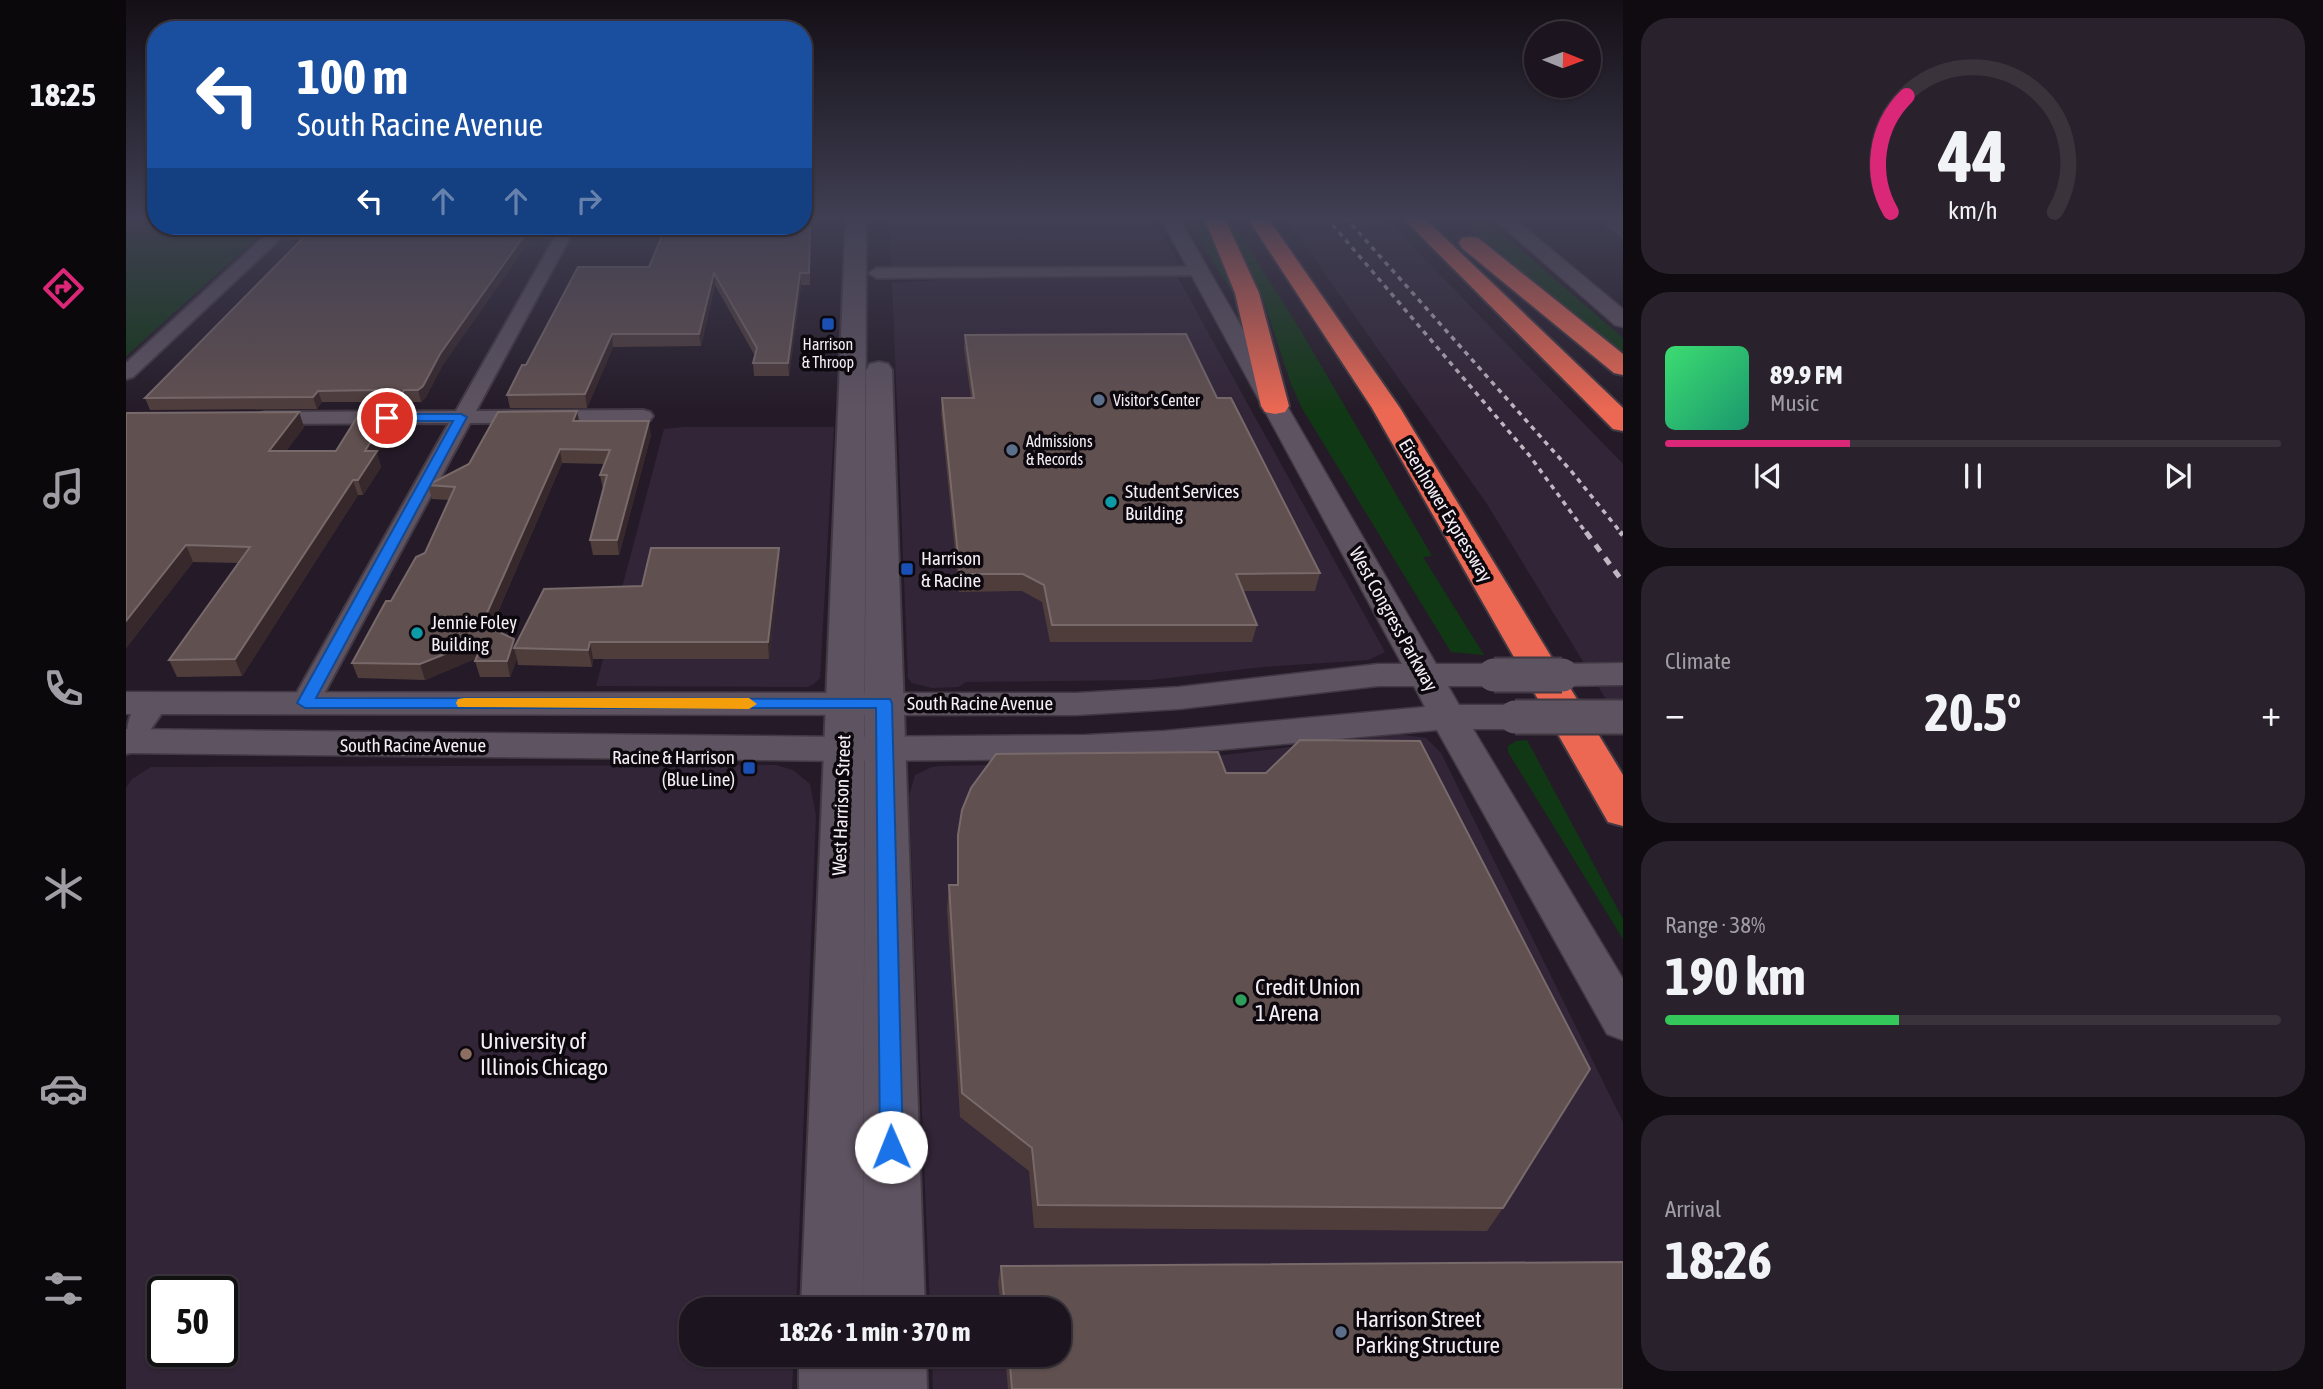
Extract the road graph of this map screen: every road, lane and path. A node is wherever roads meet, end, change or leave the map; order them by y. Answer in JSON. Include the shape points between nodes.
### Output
{"nodes":[{"id":1,"x":224,"y":282,"type":"edge"},
{"id":2,"x":536,"y":282,"type":"edge"},
{"id":3,"x":855,"y":282,"type":"edge"},
{"id":4,"x":878,"y":282,"type":"joint"},
{"id":5,"x":884,"y":282,"type":"edge"},
{"id":6,"x":1206,"y":282,"type":"edge"},
{"id":7,"x":1242,"y":282,"type":"edge"},
{"id":8,"x":1301,"y":282,"type":"edge"},
{"id":9,"x":1478,"y":282,"type":"edge"},
{"id":10,"x":1518,"y":282,"type":"edge"},
{"id":11,"x":1581,"y":282,"type":"edge"},
{"id":12,"x":1619,"y":313,"type":"edge"},
{"id":13,"x":1623,"y":367,"type":"edge"},
{"id":14,"x":126,"y":373,"type":"edge"},
{"id":15,"x":1275,"y":406,"type":"junction"},
{"id":16,"x":643,"y":416,"type":"dead end"},
{"id":17,"x":461,"y":417,"type":"junction"},
{"id":18,"x":250,"y":418,"type":"edge"},
{"id":19,"x":1623,"y":424,"type":"edge"},
{"id":20,"x":1623,"y":674,"type":"edge"},
{"id":21,"x":1426,"y":675,"type":"junction"},
{"id":22,"x":305,"y":703,"type":"junction"},
{"id":23,"x":845,"y":703,"type":"junction"},
{"id":24,"x":884,"y":703,"type":"junction"},
{"id":25,"x":140,"y":704,"type":"edge"},
{"id":26,"x":1448,"y":717,"type":"junction"},
{"id":27,"x":1623,"y":717,"type":"edge"},
{"id":28,"x":127,"y":742,"type":"edge"},
{"id":29,"x":864,"y":749,"type":"junction"},
{"id":30,"x":1623,"y":811,"type":"edge"},
{"id":31,"x":1623,"y":1020,"type":"edge"},
{"id":32,"x":833,"y":1297,"type":"edge"},
{"id":33,"x":893,"y":1297,"type":"edge"},
{"id":34,"x":831,"y":1367,"type":"edge"},
{"id":35,"x":894,"y":1367,"type":"edge"},
{"id":36,"x":831,"y":1389,"type":"edge"},
{"id":37,"x":895,"y":1389,"type":"edge"}],
"edges":[{"from":1,"to":14,"type":"street"},
{"from":2,"to":17,"type":"street"},
{"from":3,"to":23,"type":"main road","name":"West Harrison Street"},
{"from":4,"to":5,"type":"street"},
{"from":4,"to":24,"type":"main road","name":"West Harrison Street"},
{"from":6,"to":15,"type":"street","name":"West Congress Parkway"},
{"from":7,"to":15,"type":"highway"},
{"from":8,"to":30,"type":"highway","name":"Eisenhower Expressway","via":[[1386,408]]},
{"from":9,"to":19,"type":"highway"},
{"from":10,"to":13,"type":"highway"},
{"from":11,"to":12,"type":"street"},
{"from":15,"to":21,"type":"street","name":"West Congress Parkway"},
{"from":16,"to":17,"type":"street"},
{"from":17,"to":18,"type":"street"},
{"from":17,"to":22,"type":"street"},
{"from":20,"to":21,"type":"street","name":"South Racine Avenue","bridge":true},
{"from":21,"to":24,"type":"street","name":"South Racine Avenue","via":[[1377,675],[1125,702]]},
{"from":21,"to":26,"type":"street","name":"West Congress Parkway"},
{"from":22,"to":23,"type":"street","name":"South Racine Avenue"},
{"from":22,"to":25,"type":"street","name":"South Racine Avenue"},
{"from":23,"to":24,"type":"street","name":"South Racine Avenue"},
{"from":23,"to":29,"type":"main road","name":"West Harrison Street"},
{"from":24,"to":29,"type":"main road","name":"West Harrison Street"},
{"from":25,"to":28,"type":"street"},
{"from":26,"to":27,"type":"street","name":"South Racine Avenue","bridge":true},
{"from":26,"to":29,"type":"street","name":"South Racine Avenue","via":[[1129,746]]},
{"from":26,"to":31,"type":"street","name":"West Congress Parkway"},
{"from":28,"to":29,"type":"street","name":"South Racine Avenue"},
{"from":29,"to":32,"type":"main road","name":"West Harrison Street"},
{"from":29,"to":33,"type":"main road","name":"West Harrison Street"},
{"from":34,"to":36,"type":"main road"},
{"from":35,"to":37,"type":"main road"}]}
